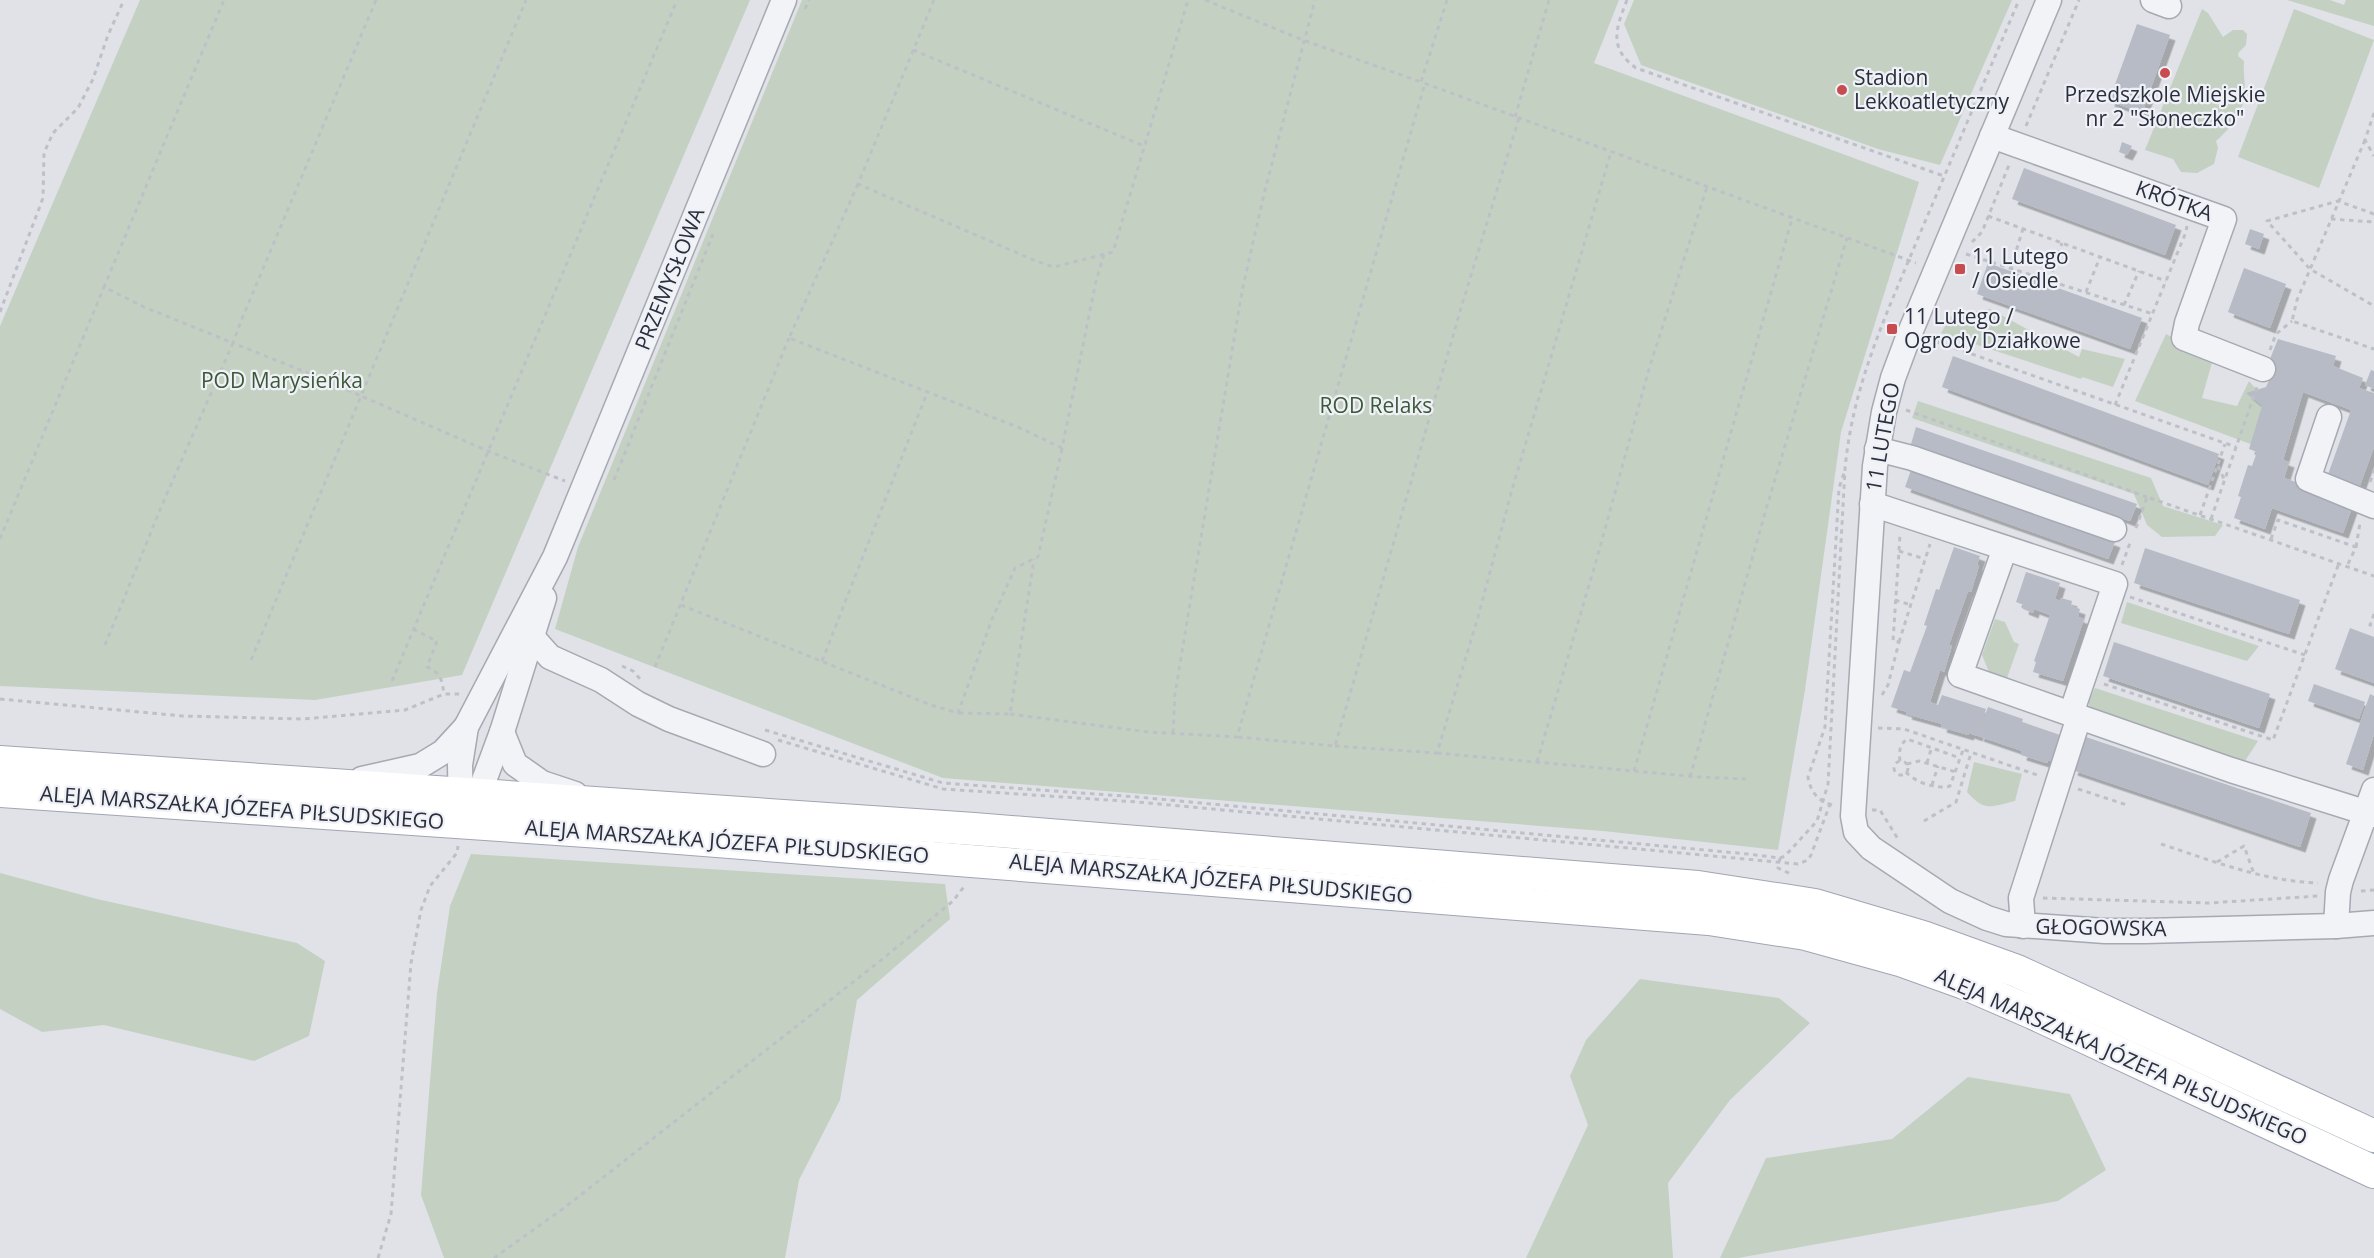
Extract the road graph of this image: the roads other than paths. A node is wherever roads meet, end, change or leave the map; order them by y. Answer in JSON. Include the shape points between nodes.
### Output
{"nodes":[{"id":1,"x":2049,"y":0,"type":"edge"},
{"id":2,"x":794,"y":5,"type":"edge"},
{"id":3,"x":1992,"y":136,"type":"junction"},
{"id":4,"x":2263,"y":369,"type":"road end"},
{"id":5,"x":2329,"y":417,"type":"dead end"},
{"id":6,"x":1877,"y":449,"type":"junction"},
{"id":7,"x":2368,"y":504,"type":"edge"},
{"id":8,"x":1880,"y":507,"type":"junction"},
{"id":9,"x":2127,"y":533,"type":"road end"},
{"id":10,"x":2005,"y":548,"type":"junction"},
{"id":11,"x":524,"y":634,"type":"junction"},
{"id":12,"x":2075,"y":716,"type":"junction"},
{"id":13,"x":466,"y":727,"type":"junction"},
{"id":14,"x":502,"y":732,"type":"junction"},
{"id":15,"x":768,"y":746,"type":"road end"},
{"id":16,"x":0,"y":762,"type":"edge"},
{"id":17,"x":334,"y":784,"type":"junction"},
{"id":18,"x":0,"y":791,"type":"edge"},
{"id":19,"x":604,"y":803,"type":"junction"},
{"id":20,"x":467,"y":804,"type":"junction"},
{"id":21,"x":2371,"y":806,"type":"edge"},
{"id":22,"x":1856,"y":832,"type":"joint"},
{"id":23,"x":2374,"y":923,"type":"edge"},
{"id":24,"x":2023,"y":926,"type":"junction"},
{"id":25,"x":2336,"y":926,"type":"junction"},
{"id":26,"x":2374,"y":1136,"type":"edge"},
{"id":27,"x":2374,"y":1172,"type":"edge"}],
"edges":[{"from":1,"to":3,"type":"street","name":"11 LUTEGO"},
{"from":2,"to":11,"type":"street","name":"PRZEMYSŁOWA"},
{"from":3,"to":4,"type":"street","name":"KRÓTKA","via":[[2224,219],[2184,338]]},
{"from":3,"to":6,"type":"street","name":"11 LUTEGO","via":[[1893,378]]},
{"from":5,"to":7,"type":"street","via":[[2308,479]]},
{"from":6,"to":8,"type":"street","name":"11 LUTEGO"},
{"from":6,"to":9,"type":"street"},
{"from":8,"to":10,"type":"street"},
{"from":8,"to":22,"type":"street","name":"11 LUTEGO","via":[[1851,807]]},
{"from":10,"to":12,"type":"street","via":[[2114,587]]},
{"from":10,"to":12,"type":"street","via":[[1960,675]]},
{"from":11,"to":13,"type":"street","name":"PRZEMYSŁOWA"},
{"from":11,"to":14,"type":"street","name":"PRZEMYSŁOWA"},
{"from":11,"to":15,"type":"street","via":[[550,657],[602,680],[669,719]]},
{"from":12,"to":21,"type":"street","via":[[2231,770]]},
{"from":12,"to":24,"type":"street","via":[[2021,898]]},
{"from":13,"to":17,"type":"street","via":[[443,752],[420,766]]},
{"from":13,"to":20,"type":"street","name":"PRZEMYSŁOWA","via":[[460,765]]},
{"from":14,"to":19,"type":"street","via":[[515,764],[526,773],[542,783]]},
{"from":14,"to":20,"type":"street","name":"PRZEMYSŁOWA"},
{"from":16,"to":17,"type":"main road","name":"ALEJA MARSZAŁKA JÓZEFA PIŁSUDSKIEGO"},
{"from":17,"to":20,"type":"main road","name":"ALEJA MARSZAŁKA JÓZEFA PIŁSUDSKIEGO"},
{"from":18,"to":20,"type":"main road","name":"ALEJA MARSZAŁKA JÓZEFA PIŁSUDSKIEGO"},
{"from":19,"to":20,"type":"main road","name":"ALEJA MARSZAŁKA JÓZEFA PIŁSUDSKIEGO"},
{"from":19,"to":26,"type":"main road","name":"ALEJA MARSZAŁKA JÓZEFA PIŁSUDSKIEGO","via":[[1686,886],[1815,905],[1923,937],[2017,971]]},
{"from":20,"to":27,"type":"main road","name":"ALEJA MARSZAŁKA JÓZEFA PIŁSUDSKIEGO","via":[[601,832],[1709,919],[1806,934],[1900,960],[1964,983]]},
{"from":21,"to":25,"type":"street","via":[[2333,882],[2338,892]]},
{"from":22,"to":24,"type":"street","name":"GŁOGOWSKA","via":[[1865,844],[1950,901],[1987,918]]},
{"from":23,"to":25,"type":"street","name":"GŁOGOWSKA"},
{"from":24,"to":25,"type":"street","name":"GŁOGOWSKA","via":[[2145,931]]}]}
